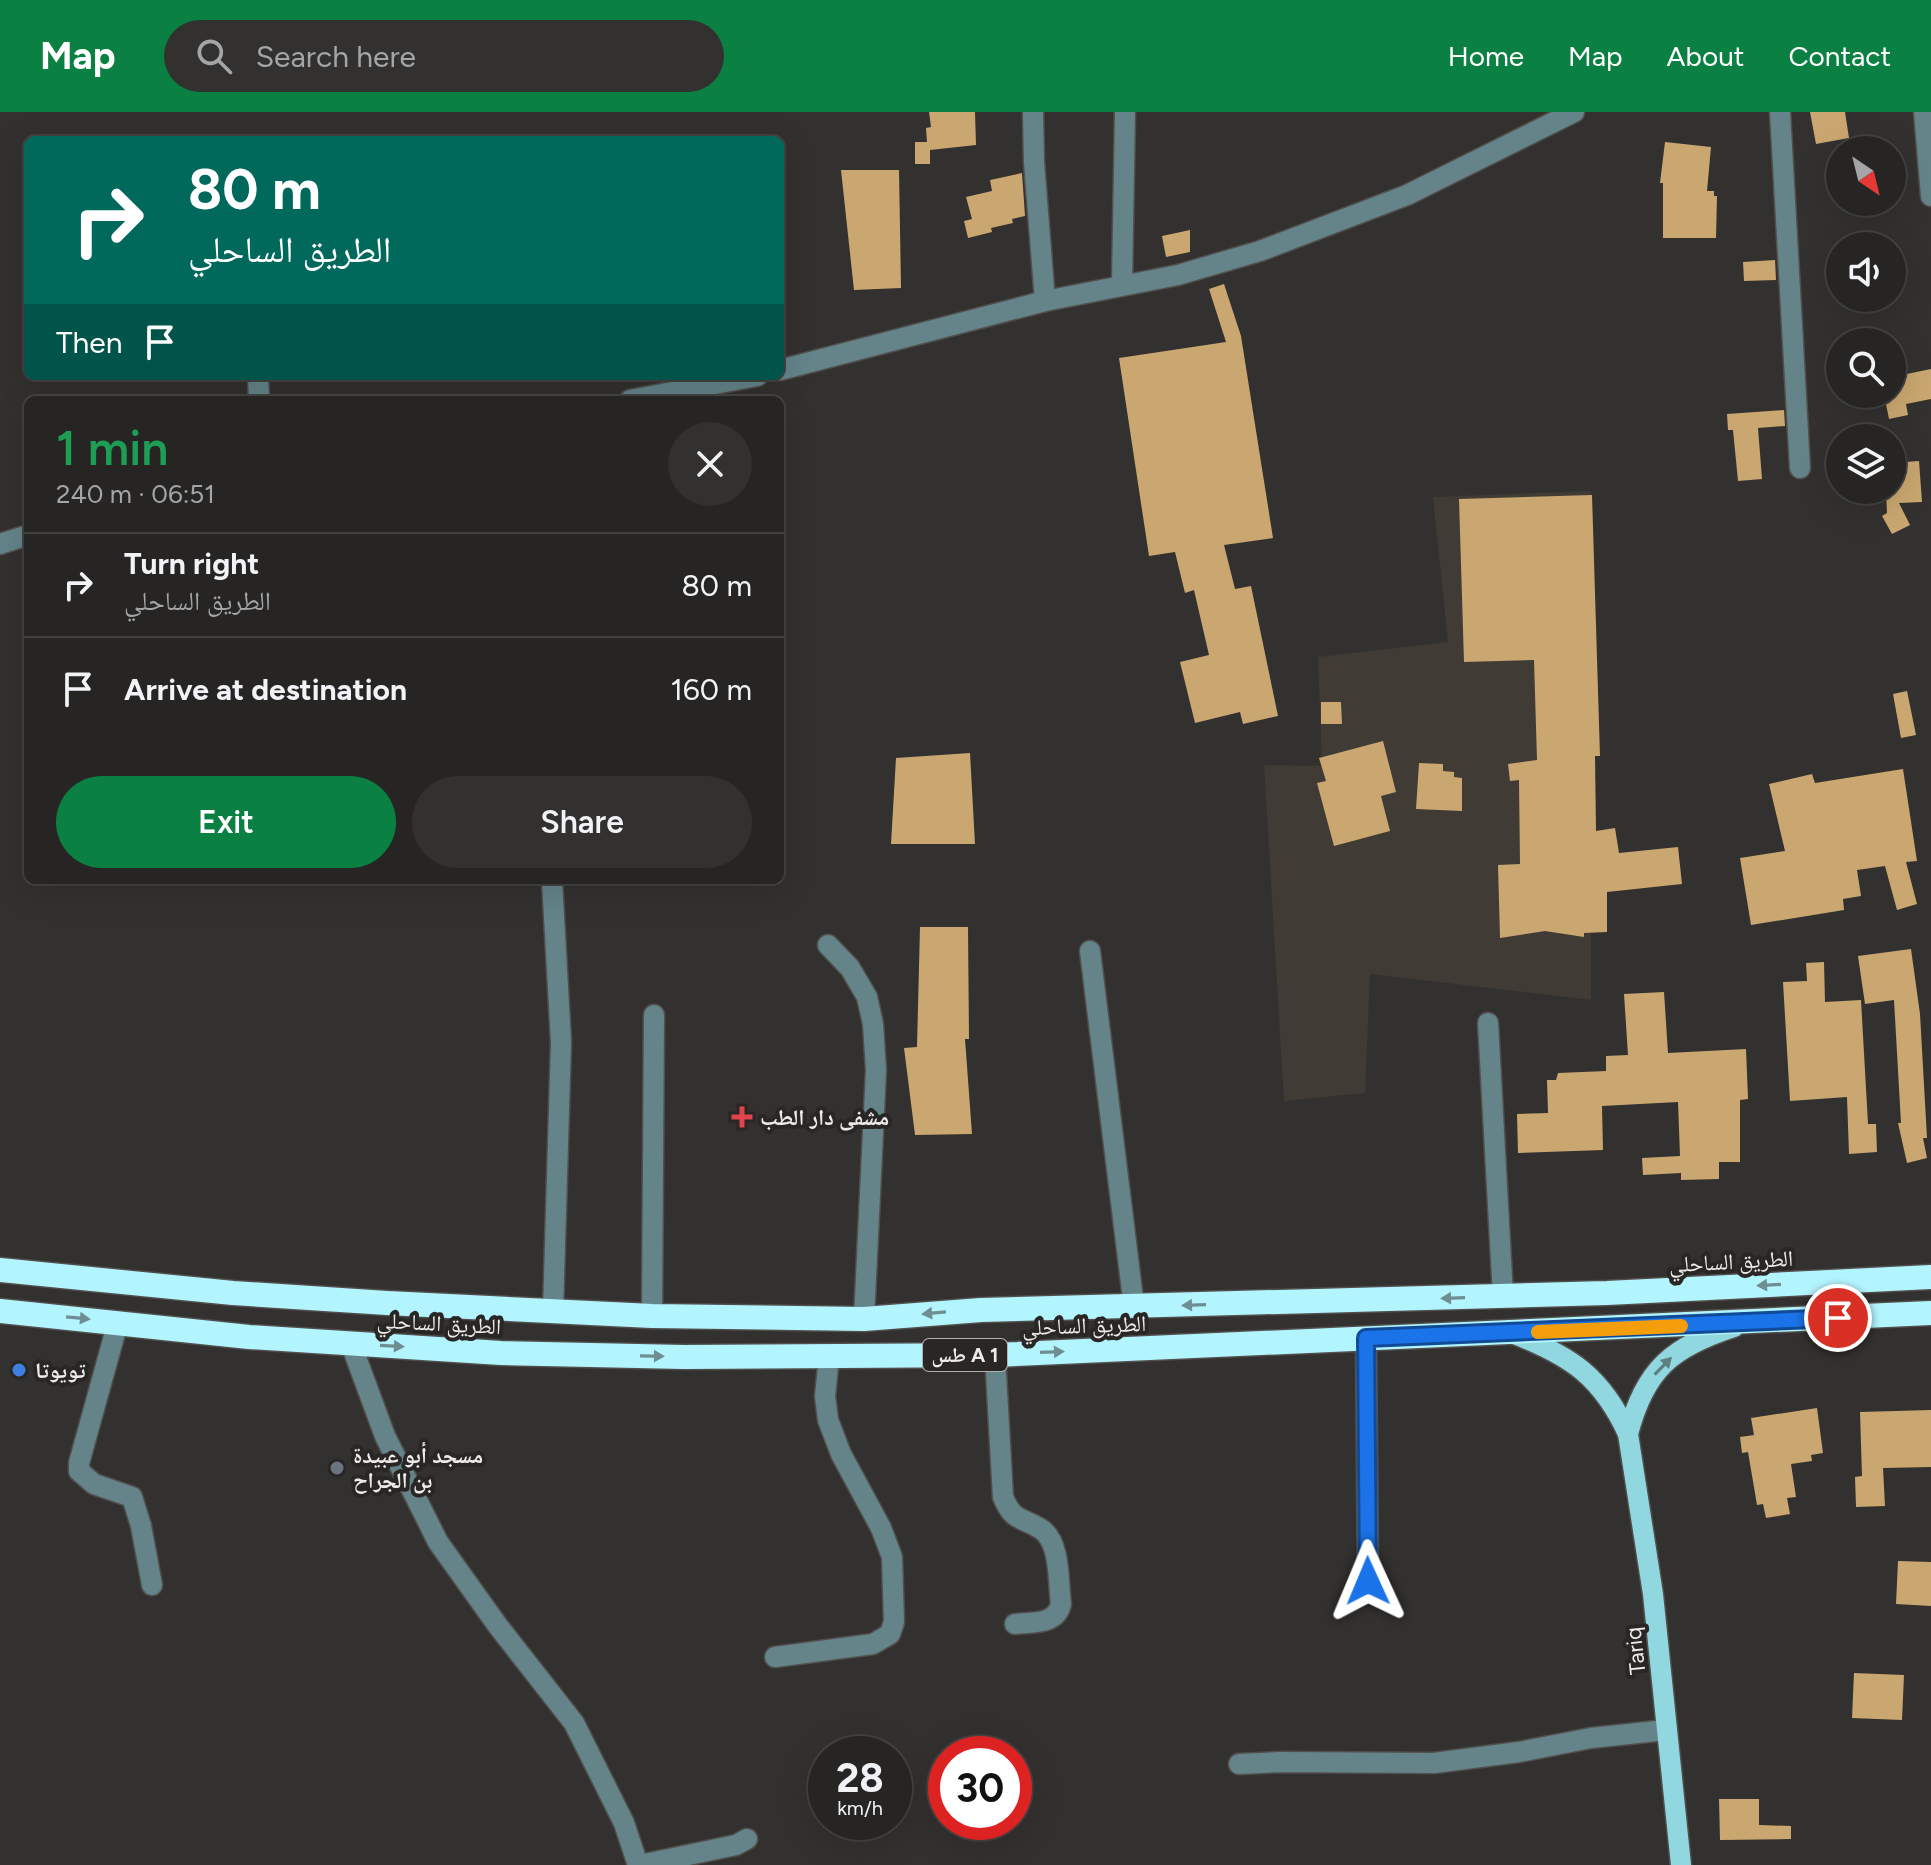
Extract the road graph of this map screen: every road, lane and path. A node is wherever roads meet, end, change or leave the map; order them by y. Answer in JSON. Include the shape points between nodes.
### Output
{"nodes":[{"id":1,"x":1033,"y":112,"type":"edge"},
{"id":2,"x":1125,"y":112,"type":"edge"},
{"id":3,"x":1574,"y":112,"type":"edge"},
{"id":4,"x":1780,"y":112,"type":"edge"},
{"id":5,"x":1924,"y":112,"type":"edge"},
{"id":6,"x":1931,"y":196,"type":"edge"},
{"id":7,"x":1122,"y":284,"type":"junction"},
{"id":8,"x":1045,"y":301,"type":"junction"},
{"id":9,"x":784,"y":369,"type":"edge"},
{"id":10,"x":742,"y":380,"type":"edge"},
{"id":11,"x":680,"y":396,"type":"edge"},
{"id":12,"x":1800,"y":468,"type":"dead end"},
{"id":13,"x":24,"y":536,"type":"edge"},
{"id":14,"x":0,"y":544,"type":"edge"},
{"id":15,"x":552,"y":884,"type":"edge"},
{"id":16,"x":828,"y":945,"type":"dead end"},
{"id":17,"x":1090,"y":951,"type":"dead end"},
{"id":18,"x":654,"y":1015,"type":"dead end"},
{"id":19,"x":1488,"y":1023,"type":"dead end"},
{"id":20,"x":0,"y":1270,"type":"edge"},
{"id":21,"x":1931,"y":1277,"type":"edge"},
{"id":22,"x":1503,"y":1296,"type":"junction"},
{"id":23,"x":1134,"y":1307,"type":"junction"},
{"id":24,"x":0,"y":1311,"type":"edge"},
{"id":25,"x":553,"y":1312,"type":"junction"},
{"id":26,"x":1931,"y":1313,"type":"edge"},
{"id":27,"x":652,"y":1316,"type":"junction"},
{"id":28,"x":864,"y":1319,"type":"junction"},
{"id":29,"x":118,"y":1322,"type":"junction"},
{"id":30,"x":1745,"y":1323,"type":"junction"},
{"id":31,"x":1511,"y":1333,"type":"junction"},
{"id":32,"x":1366,"y":1338,"type":"junction"},
{"id":33,"x":351,"y":1344,"type":"junction"},
{"id":34,"x":995,"y":1355,"type":"junction"},
{"id":35,"x":829,"y":1357,"type":"junction"},
{"id":36,"x":1628,"y":1434,"type":"junction"},
{"id":37,"x":1368,"y":1581,"type":"dead end"},
{"id":38,"x":152,"y":1585,"type":"dead end"},
{"id":39,"x":1015,"y":1624,"type":"dead end"},
{"id":40,"x":775,"y":1657,"type":"dead end"},
{"id":41,"x":1666,"y":1730,"type":"junction"},
{"id":42,"x":1239,"y":1764,"type":"dead end"},
{"id":43,"x":747,"y":1839,"type":"dead end"},
{"id":44,"x":639,"y":1865,"type":"edge"},
{"id":45,"x":1681,"y":1865,"type":"edge"}],
"edges":[{"from":1,"to":8,"type":"street"},
{"from":2,"to":7,"type":"street"},
{"from":3,"to":7,"type":"street","via":[[1407,195],[1260,251],[1178,275]]},
{"from":4,"to":12,"type":"street"},
{"from":5,"to":6,"type":"street"},
{"from":7,"to":8,"type":"street"},
{"from":8,"to":9,"type":"street"},
{"from":10,"to":11,"type":"street"},
{"from":13,"to":14,"type":"street"},
{"from":15,"to":25,"type":"street","via":[[561,1042]]},
{"from":16,"to":28,"type":"street","via":[[856,977],[873,1024],[876,1070]]},
{"from":17,"to":23,"type":"street"},
{"from":18,"to":27,"type":"street"},
{"from":19,"to":22,"type":"street"},
{"from":20,"to":25,"type":"highway","name":"الطريق الساحلي","number":"طس A 1","via":[[233,1293]]},
{"from":21,"to":22,"type":"highway","name":"الطريق الساحلي","number":"طس A 1","one_way":true},
{"from":22,"to":23,"type":"highway","name":"الطريق الساحلي","number":"طس A 1","one_way":true},
{"from":23,"to":28,"type":"highway","name":"الطريق الساحلي","number":"طس A 1","one_way":true},
{"from":24,"to":29,"type":"highway","name":"الطريق الساحلي","number":"طس A 1","one_way":true},
{"from":25,"to":27,"type":"highway","name":"الطريق الساحلي","number":"طس A 1"},
{"from":26,"to":30,"type":"highway","name":"الطريق الساحلي","number":"طس A 1"},
{"from":27,"to":28,"type":"highway","name":"الطريق الساحلي","number":"طس A 1"},
{"from":29,"to":33,"type":"highway","name":"الطريق الساحلي","number":"طس A 1"},
{"from":29,"to":38,"type":"street","via":[[79,1471],[94,1484],[132,1497]]},
{"from":30,"to":31,"type":"highway","name":"الطريق الساحلي","number":"طس A 1"},
{"from":36,"to":30,"type":"main road","one_way":true,"via":[[1639,1399],[1659,1369],[1696,1339]]},
{"from":31,"to":32,"type":"highway","name":"الطريق الساحلي","number":"طس A 1"},
{"from":31,"to":36,"type":"main road","via":[[1564,1355],[1585,1371],[1610,1399]]},
{"from":34,"to":32,"type":"highway","name":"الطريق الساحلي","number":"طس A 1","one_way":true},
{"from":32,"to":37,"type":"street"},
{"from":33,"to":35,"type":"highway","name":"الطريق الساحلي","number":"طس A 1","one_way":true,"via":[[501,1353]]},
{"from":33,"to":44,"type":"street","via":[[385,1436],[438,1542],[574,1723]]},
{"from":34,"to":35,"type":"highway","name":"الطريق الساحلي","number":"طس A 1"},
{"from":34,"to":39,"type":"street","via":[[1003,1497],[1009,1511],[1044,1530],[1052,1543],[1061,1604],[1053,1618]]},
{"from":35,"to":40,"type":"street","via":[[828,1420],[892,1557],[894,1622],[890,1634],[873,1644]]},
{"from":36,"to":41,"type":"main road","name":"Tariq","via":[[1653,1594]]},
{"from":41,"to":42,"type":"street","via":[[1434,1763]]},
{"from":41,"to":45,"type":"main road","name":"Tariq"},
{"from":43,"to":44,"type":"street"}]}
